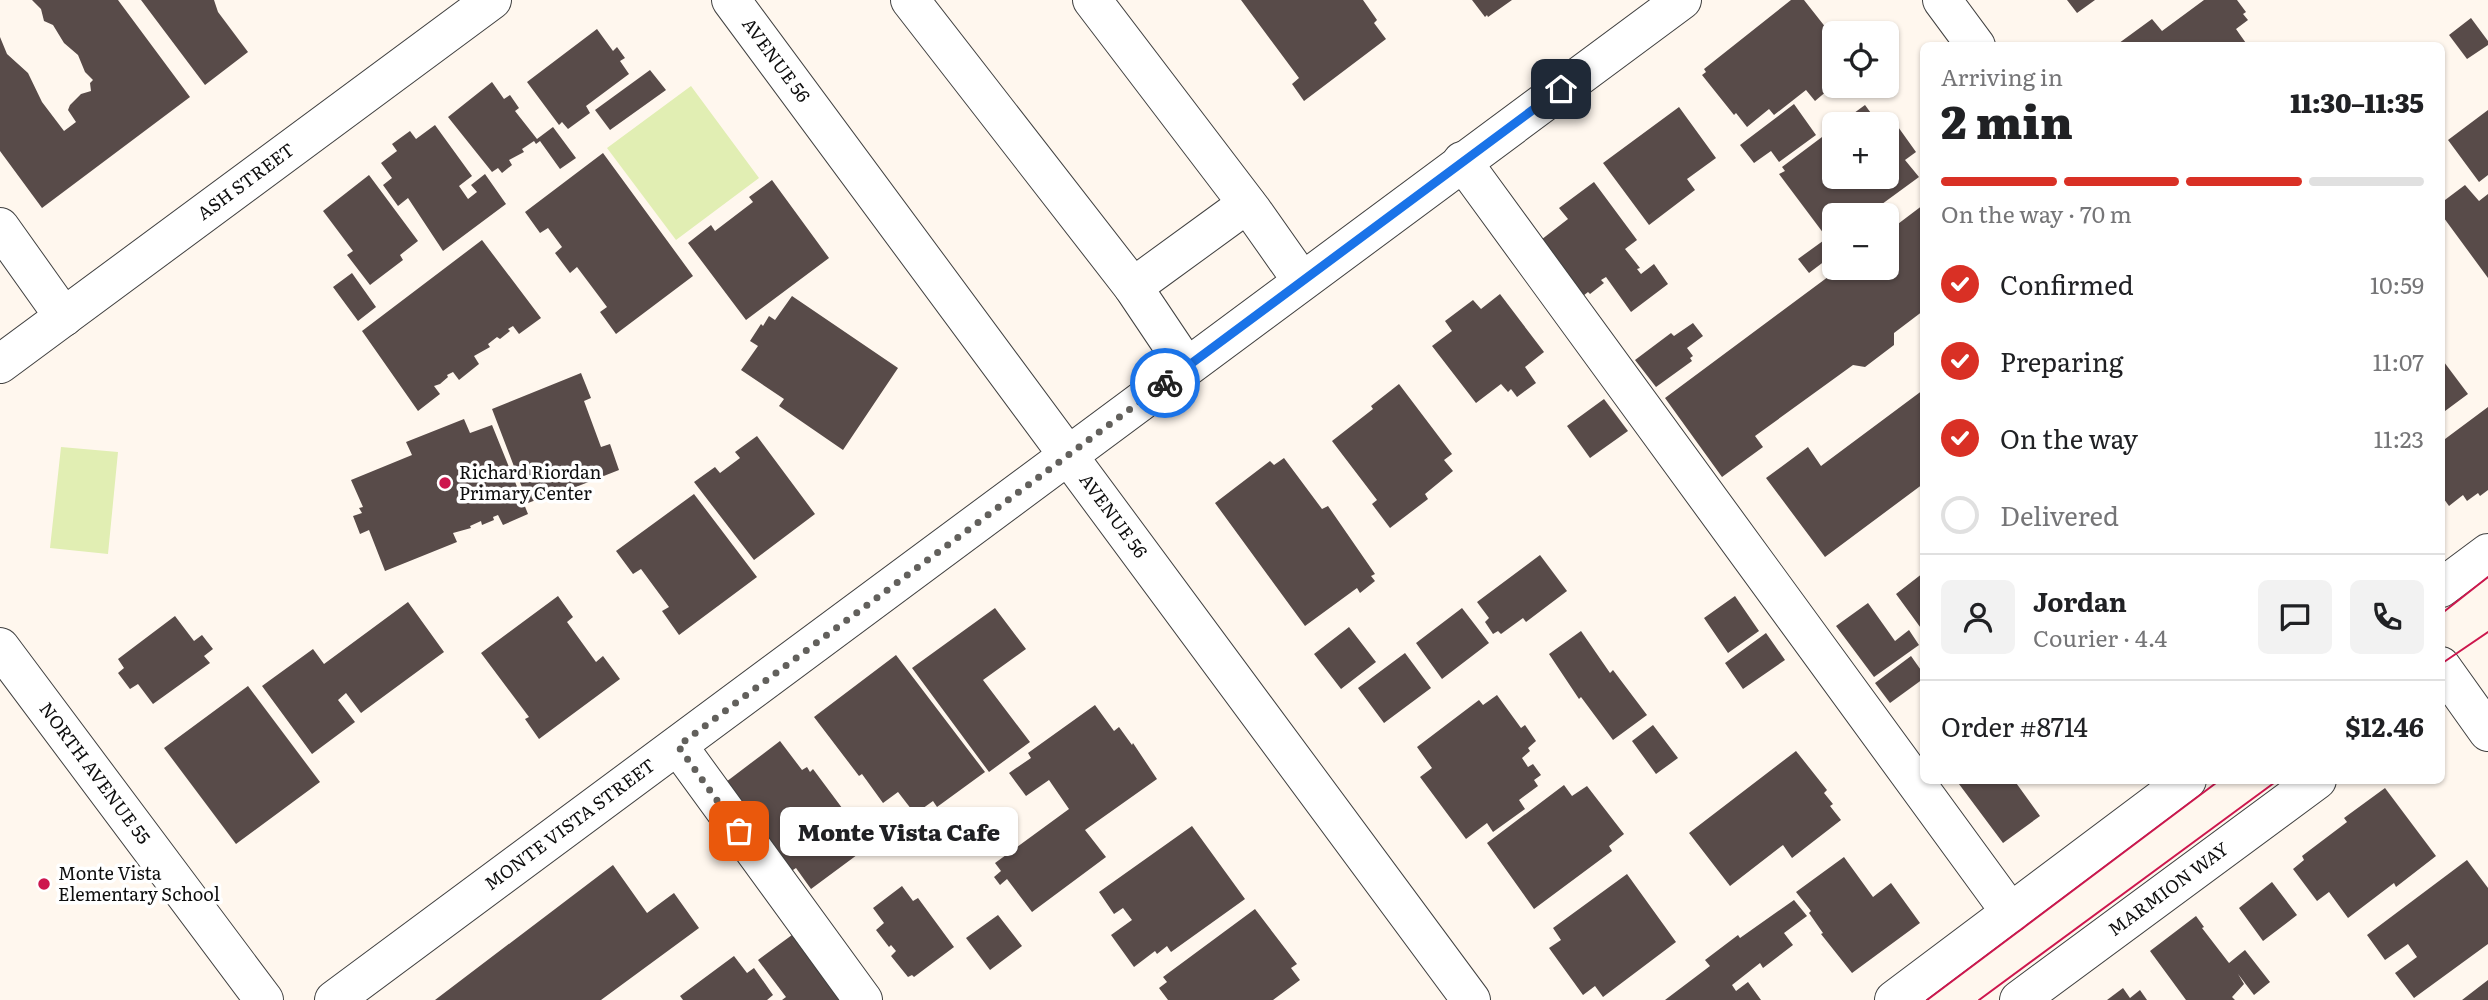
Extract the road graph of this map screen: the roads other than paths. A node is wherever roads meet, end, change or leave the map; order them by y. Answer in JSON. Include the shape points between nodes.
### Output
{"nodes":[{"id":1,"x":492,"y":0,"type":"edge"},
{"id":2,"x":731,"y":0,"type":"edge"},
{"id":3,"x":910,"y":0,"type":"edge"},
{"id":4,"x":1092,"y":0,"type":"edge"},
{"id":5,"x":1682,"y":0,"type":"edge"},
{"id":6,"x":1942,"y":0,"type":"edge"},
{"id":7,"x":1973,"y":42,"type":"edge"},
{"id":8,"x":1462,"y":161,"type":"junction"},
{"id":9,"x":1247,"y":204,"type":"junction"},
{"id":10,"x":0,"y":227,"type":"edge"},
{"id":11,"x":1302,"y":281,"type":"junction"},
{"id":12,"x":1133,"y":286,"type":"junction"},
{"id":13,"x":64,"y":317,"type":"junction"},
{"id":14,"x":0,"y":364,"type":"edge"},
{"id":15,"x":1186,"y":366,"type":"junction"},
{"id":16,"x":1069,"y":454,"type":"junction"},
{"id":17,"x":2488,"y":552,"type":"edge"},
{"id":18,"x":2445,"y":585,"type":"edge"},
{"id":19,"x":0,"y":647,"type":"edge"},
{"id":20,"x":2445,"y":680,"type":"edge"},
{"id":21,"x":2488,"y":732,"type":"edge"},
{"id":22,"x":678,"y":746,"type":"junction"},
{"id":23,"x":2182,"y":784,"type":"edge"},
{"id":24,"x":2312,"y":784,"type":"edge"},
{"id":25,"x":2011,"y":913,"type":"junction"},
{"id":26,"x":264,"y":1000,"type":"edge"},
{"id":27,"x":334,"y":1000,"type":"edge"},
{"id":28,"x":863,"y":1000,"type":"edge"},
{"id":29,"x":1471,"y":1000,"type":"edge"},
{"id":30,"x":1894,"y":1000,"type":"edge"},
{"id":31,"x":2019,"y":1000,"type":"edge"}],
"edges":[{"from":1,"to":13,"type":"street","name":"ASH STREET"},
{"from":2,"to":16,"type":"street","name":"AVENUE 56"},
{"from":3,"to":12,"type":"street"},
{"from":4,"to":9,"type":"street"},
{"from":5,"to":8,"type":"street","name":"MONTE VISTA STREET"},
{"from":6,"to":7,"type":"street"},
{"from":8,"to":11,"type":"street","name":"MONTE VISTA STREET"},
{"from":8,"to":25,"type":"street"},
{"from":9,"to":11,"type":"street"},
{"from":9,"to":12,"type":"street"},
{"from":10,"to":13,"type":"street"},
{"from":11,"to":15,"type":"street","name":"MONTE VISTA STREET"},
{"from":12,"to":15,"type":"street"},
{"from":13,"to":14,"type":"street","name":"ASH STREET"},
{"from":15,"to":16,"type":"street","name":"MONTE VISTA STREET"},
{"from":16,"to":22,"type":"street","name":"MONTE VISTA STREET"},
{"from":16,"to":29,"type":"street","name":"AVENUE 56"},
{"from":17,"to":18,"type":"street"},
{"from":19,"to":26,"type":"street","name":"NORTH AVENUE 55"},
{"from":20,"to":21,"type":"street"},
{"from":22,"to":27,"type":"street","name":"MONTE VISTA STREET"},
{"from":22,"to":28,"type":"street"},
{"from":23,"to":25,"type":"street"},
{"from":24,"to":31,"type":"street","name":"MARMION WAY"},
{"from":25,"to":30,"type":"street"}]}
